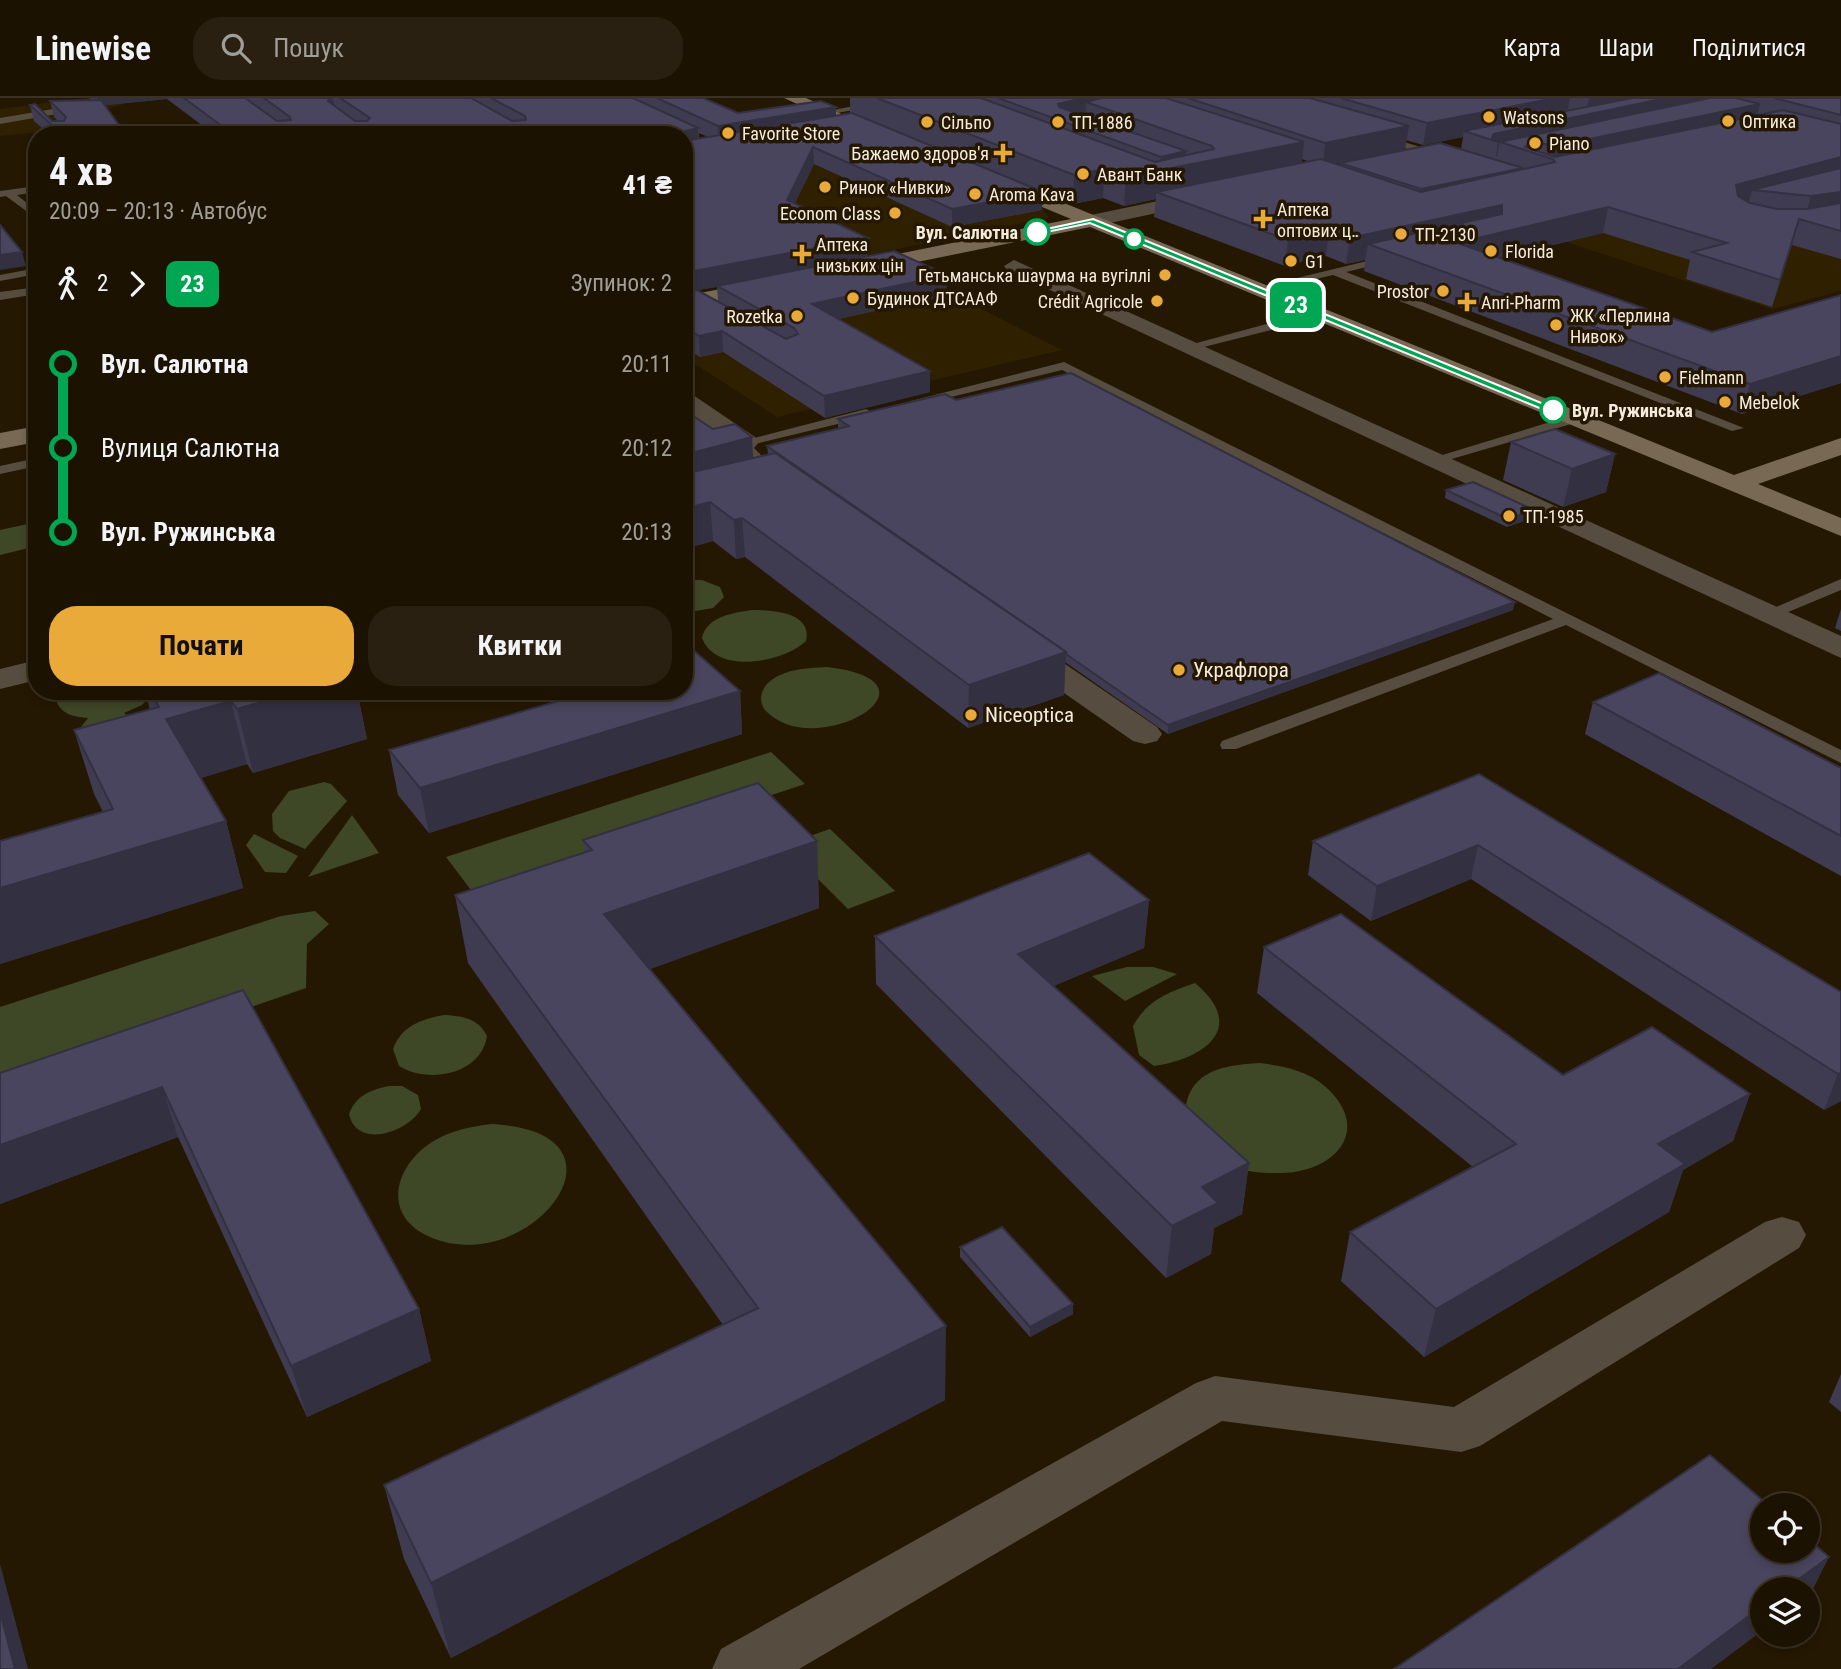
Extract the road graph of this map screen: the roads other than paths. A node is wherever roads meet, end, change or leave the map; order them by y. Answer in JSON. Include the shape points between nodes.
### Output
{"nodes":[{"id":1,"x":792,"y":98,"type":"edge"},
{"id":2,"x":915,"y":98,"type":"edge"},
{"id":3,"x":71,"y":109,"type":"edge"},
{"id":4,"x":826,"y":112,"type":"junction"},
{"id":5,"x":44,"y":116,"type":"junction"},
{"id":6,"x":0,"y":121,"type":"edge"},
{"id":7,"x":54,"y":125,"type":"edge"},
{"id":8,"x":864,"y":128,"type":"joint"},
{"id":9,"x":830,"y":130,"type":"edge"},
{"id":10,"x":1368,"y":134,"type":"edge"},
{"id":11,"x":1436,"y":152,"type":"joint"},
{"id":12,"x":1389,"y":160,"type":"edge"},
{"id":13,"x":971,"y":172,"type":"edge"},
{"id":14,"x":28,"y":190,"type":"edge"},
{"id":15,"x":4,"y":193,"type":"edge"},
{"id":16,"x":1220,"y":194,"type":"edge"},
{"id":17,"x":28,"y":210,"type":"edge"},
{"id":18,"x":1091,"y":220,"type":"junction"},
{"id":19,"x":1399,"y":256,"type":"edge"},
{"id":20,"x":1014,"y":266,"type":"dead end"},
{"id":21,"x":840,"y":271,"type":"edge"},
{"id":22,"x":1333,"y":271,"type":"junction"},
{"id":23,"x":28,"y":273,"type":"edge"},
{"id":24,"x":0,"y":278,"type":"edge"},
{"id":25,"x":787,"y":282,"type":"edge"},
{"id":26,"x":1257,"y":289,"type":"junction"},
{"id":27,"x":28,"y":291,"type":"edge"},
{"id":28,"x":0,"y":296,"type":"edge"},
{"id":29,"x":698,"y":304,"type":"edge"},
{"id":30,"x":1318,"y":314,"type":"junction"},
{"id":31,"x":1188,"y":347,"type":"junction"},
{"id":32,"x":905,"y":404,"type":"edge"},
{"id":33,"x":693,"y":406,"type":"edge"},
{"id":34,"x":878,"y":410,"type":"edge"},
{"id":35,"x":1573,"y":419,"type":"junction"},
{"id":36,"x":1737,"y":428,"type":"dead end"},
{"id":37,"x":28,"y":436,"type":"edge"},
{"id":38,"x":0,"y":441,"type":"edge"},
{"id":39,"x":746,"y":442,"type":"junction"},
{"id":40,"x":1841,"y":446,"type":"edge"},
{"id":41,"x":1433,"y":460,"type":"junction"},
{"id":42,"x":28,"y":464,"type":"edge"},
{"id":43,"x":0,"y":470,"type":"edge"},
{"id":44,"x":771,"y":472,"type":"edge"},
{"id":45,"x":1733,"y":484,"type":"junction"},
{"id":46,"x":1841,"y":528,"type":"edge"},
{"id":47,"x":1841,"y":584,"type":"edge"},
{"id":48,"x":1768,"y":614,"type":"junction"},
{"id":49,"x":1568,"y":619,"type":"junction"},
{"id":50,"x":999,"y":632,"type":"edge"},
{"id":51,"x":1841,"y":648,"type":"edge"},
{"id":52,"x":28,"y":672,"type":"edge"},
{"id":53,"x":0,"y":679,"type":"edge"},
{"id":54,"x":1145,"y":734,"type":"dead end"},
{"id":55,"x":1230,"y":745,"type":"dead end"},
{"id":56,"x":1841,"y":757,"type":"edge"},
{"id":57,"x":1782,"y":1235,"type":"dead end"},
{"id":58,"x":744,"y":1669,"type":"edge"}],
"edges":[{"from":1,"to":4,"type":"main road"},
{"from":2,"to":4,"type":"lane"},
{"from":3,"to":5,"type":"lane"},
{"from":4,"to":8,"type":"main road"},
{"from":5,"to":6,"type":"lane"},
{"from":5,"to":7,"type":"lane"},
{"from":8,"to":9,"type":"lane"},
{"from":10,"to":11,"type":"lane"},
{"from":11,"to":12,"type":"street"},
{"from":13,"to":18,"type":"main road"},
{"from":14,"to":15,"type":"lane"},
{"from":15,"to":17,"type":"lane"},
{"from":16,"to":18,"type":"street"},
{"from":18,"to":21,"type":"main road"},
{"from":18,"to":26,"type":"main road"},
{"from":19,"to":22,"type":"lane"},
{"from":20,"to":31,"type":"street"},
{"from":22,"to":26,"type":"lane"},
{"from":22,"to":36,"type":"lane"},
{"from":23,"to":24,"type":"lane"},
{"from":25,"to":29,"type":"main road"},
{"from":26,"to":30,"type":"main road"},
{"from":27,"to":28,"type":"lane"},
{"from":30,"to":31,"type":"lane"},
{"from":30,"to":35,"type":"main road"},
{"from":31,"to":41,"type":"street"},
{"from":32,"to":49,"type":"lane","via":[[1063,366]]},
{"from":33,"to":39,"type":"street"},
{"from":34,"to":39,"type":"lane"},
{"from":35,"to":41,"type":"lane"},
{"from":35,"to":45,"type":"main road"},
{"from":37,"to":38,"type":"main road"},
{"from":39,"to":44,"type":"street","via":[[740,450]]},
{"from":40,"to":45,"type":"main road"},
{"from":41,"to":48,"type":"street"},
{"from":42,"to":43,"type":"lane"},
{"from":45,"to":46,"type":"main road"},
{"from":47,"to":48,"type":"lane"},
{"from":48,"to":51,"type":"street"},
{"from":49,"to":55,"type":"lane"},
{"from":49,"to":56,"type":"lane"},
{"from":50,"to":54,"type":"street"},
{"from":52,"to":53,"type":"street"},
{"from":57,"to":58,"type":"street","via":[[1461,1430],[1215,1398]]}]}
